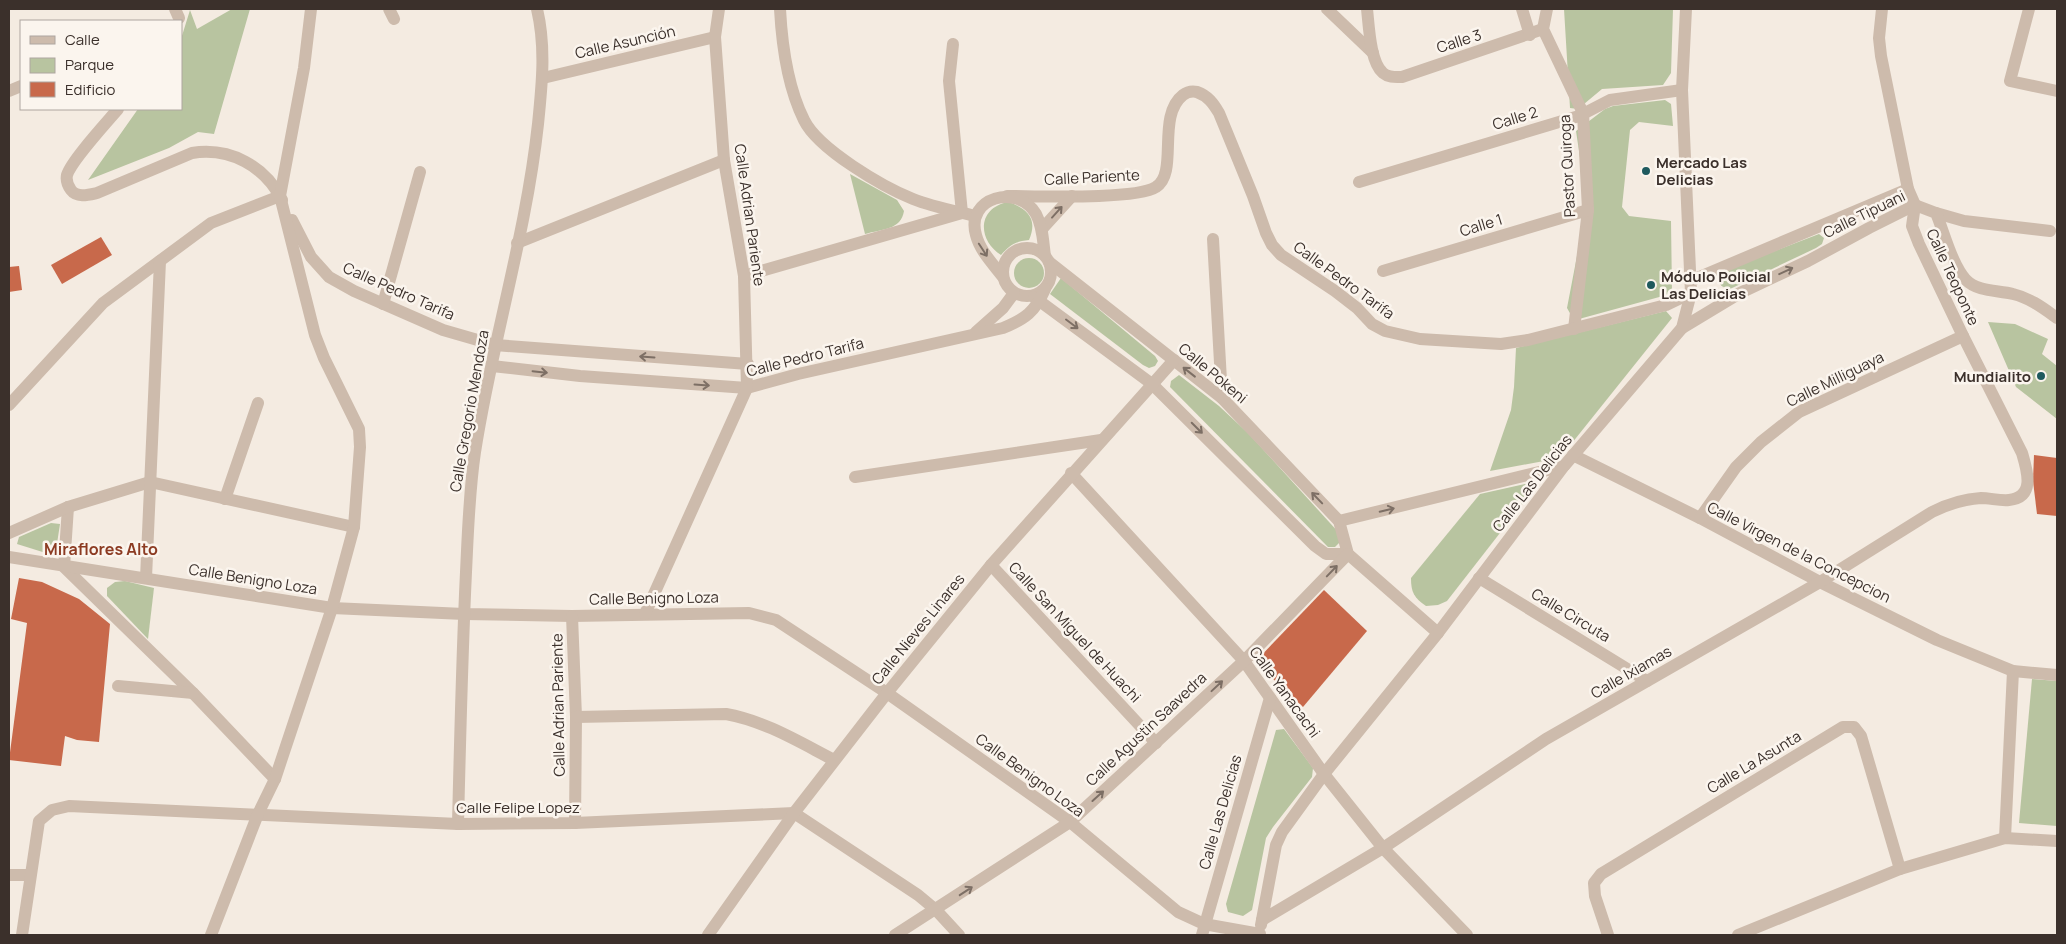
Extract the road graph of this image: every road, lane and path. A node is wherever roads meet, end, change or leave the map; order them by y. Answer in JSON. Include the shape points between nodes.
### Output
{"nodes":[{"id":1,"x":311,"y":9,"type":"edge"},
{"id":2,"x":537,"y":9,"type":"edge"},
{"id":3,"x":719,"y":9,"type":"edge"},
{"id":4,"x":780,"y":9,"type":"edge"},
{"id":5,"x":1327,"y":9,"type":"edge"},
{"id":6,"x":1367,"y":9,"type":"edge"},
{"id":7,"x":1522,"y":9,"type":"edge"},
{"id":8,"x":1547,"y":9,"type":"edge"},
{"id":9,"x":1686,"y":9,"type":"edge"},
{"id":10,"x":1882,"y":9,"type":"edge"},
{"id":11,"x":2029,"y":9,"type":"edge"},
{"id":12,"x":1543,"y":30,"type":"junction"},
{"id":13,"x":1530,"y":35,"type":"junction"},
{"id":14,"x":715,"y":37,"type":"junction"},
{"id":15,"x":952,"y":44,"type":"dead end"},
{"id":16,"x":1373,"y":54,"type":"junction"},
{"id":17,"x":543,"y":78,"type":"junction"},
{"id":18,"x":1682,"y":90,"type":"junction"},
{"id":19,"x":1194,"y":91,"type":"joint"},
{"id":20,"x":2057,"y":91,"type":"edge"},
{"id":21,"x":117,"y":110,"type":"edge"},
{"id":22,"x":1583,"y":113,"type":"junction"},
{"id":23,"x":724,"y":160,"type":"junction"},
{"id":24,"x":420,"y":172,"type":"dead end"},
{"id":25,"x":1359,"y":182,"type":"dead end"},
{"id":26,"x":1908,"y":189,"type":"junction"},
{"id":27,"x":280,"y":196,"type":"junction"},
{"id":28,"x":1007,"y":196,"type":"junction"},
{"id":29,"x":1072,"y":196,"type":"junction"},
{"id":30,"x":1915,"y":205,"type":"junction"},
{"id":31,"x":1588,"y":210,"type":"junction"},
{"id":32,"x":962,"y":213,"type":"junction"},
{"id":33,"x":1936,"y":213,"type":"junction"},
{"id":34,"x":975,"y":216,"type":"junction"},
{"id":35,"x":1042,"y":229,"type":"junction"},
{"id":36,"x":2050,"y":231,"type":"dead end"},
{"id":37,"x":1213,"y":239,"type":"dead end"},
{"id":38,"x":517,"y":243,"type":"junction"},
{"id":39,"x":1047,"y":259,"type":"junction"},
{"id":40,"x":160,"y":261,"type":"junction"},
{"id":41,"x":1383,"y":271,"type":"dead end"},
{"id":42,"x":744,"y":276,"type":"junction"},
{"id":43,"x":1003,"y":276,"type":"junction"},
{"id":44,"x":1690,"y":287,"type":"junction"},
{"id":45,"x":1014,"y":293,"type":"junction"},
{"id":46,"x":1039,"y":295,"type":"junction"},
{"id":47,"x":383,"y":304,"type":"junction"},
{"id":48,"x":2057,"y":318,"type":"edge"},
{"id":49,"x":1682,"y":328,"type":"junction"},
{"id":50,"x":1574,"y":329,"type":"junction"},
{"id":51,"x":974,"y":333,"type":"junction"},
{"id":52,"x":1962,"y":336,"type":"junction"},
{"id":53,"x":496,"y":345,"type":"junction"},
{"id":54,"x":1174,"y":360,"type":"junction"},
{"id":55,"x":748,"y":364,"type":"junction"},
{"id":56,"x":492,"y":366,"type":"junction"},
{"id":57,"x":1152,"y":384,"type":"junction"},
{"id":58,"x":747,"y":388,"type":"junction"},
{"id":59,"x":1222,"y":398,"type":"junction"},
{"id":60,"x":258,"y":403,"type":"dead end"},
{"id":61,"x":9,"y":405,"type":"edge"},
{"id":62,"x":1101,"y":440,"type":"junction"},
{"id":63,"x":1573,"y":455,"type":"junction"},
{"id":64,"x":1564,"y":466,"type":"junction"},
{"id":65,"x":1071,"y":473,"type":"junction"},
{"id":66,"x":855,"y":478,"type":"dead end"},
{"id":67,"x":150,"y":482,"type":"junction"},
{"id":68,"x":2027,"y":488,"type":"joint"},
{"id":69,"x":225,"y":498,"type":"junction"},
{"id":70,"x":68,"y":507,"type":"junction"},
{"id":71,"x":1700,"y":518,"type":"junction"},
{"id":72,"x":1339,"y":521,"type":"junction"},
{"id":73,"x":354,"y":527,"type":"junction"},
{"id":74,"x":9,"y":533,"type":"edge"},
{"id":75,"x":1348,"y":554,"type":"junction"},
{"id":76,"x":9,"y":557,"type":"edge"},
{"id":77,"x":991,"y":565,"type":"junction"},
{"id":78,"x":64,"y":567,"type":"junction"},
{"id":79,"x":146,"y":578,"type":"junction"},
{"id":80,"x":1479,"y":578,"type":"junction"},
{"id":81,"x":1820,"y":582,"type":"junction"},
{"id":82,"x":332,"y":608,"type":"junction"},
{"id":83,"x":464,"y":614,"type":"junction"},
{"id":84,"x":645,"y":614,"type":"junction"},
{"id":85,"x":572,"y":616,"type":"junction"},
{"id":86,"x":1438,"y":633,"type":"junction"},
{"id":87,"x":1244,"y":661,"type":"junction"},
{"id":88,"x":2013,"y":671,"type":"junction"},
{"id":89,"x":2057,"y":675,"type":"edge"},
{"id":90,"x":1647,"y":681,"type":"junction"},
{"id":91,"x":118,"y":686,"type":"dead end"},
{"id":92,"x":193,"y":693,"type":"junction"},
{"id":93,"x":887,"y":693,"type":"junction"},
{"id":94,"x":1270,"y":698,"type":"junction"},
{"id":95,"x":576,"y":717,"type":"junction"},
{"id":96,"x":1156,"y":743,"type":"junction"},
{"id":97,"x":834,"y":760,"type":"junction"},
{"id":98,"x":1324,"y":774,"type":"junction"},
{"id":99,"x":275,"y":779,"type":"junction"},
{"id":100,"x":794,"y":813,"type":"junction"},
{"id":101,"x":258,"y":814,"type":"junction"},
{"id":102,"x":1070,"y":822,"type":"junction"},
{"id":103,"x":575,"y":823,"type":"junction"},
{"id":104,"x":458,"y":824,"type":"junction"},
{"id":105,"x":2005,"y":838,"type":"junction"},
{"id":106,"x":2057,"y":841,"type":"edge"},
{"id":107,"x":1383,"y":848,"type":"junction"},
{"id":108,"x":1900,"y":869,"type":"junction"},
{"id":109,"x":30,"y":874,"type":"junction"},
{"id":110,"x":9,"y":875,"type":"edge"},
{"id":111,"x":936,"y":910,"type":"junction"},
{"id":112,"x":1262,"y":920,"type":"junction"},
{"id":113,"x":1203,"y":930,"type":"edge"},
{"id":114,"x":1260,"y":934,"type":"edge"},
{"id":115,"x":22,"y":935,"type":"edge"},
{"id":116,"x":211,"y":935,"type":"edge"},
{"id":117,"x":708,"y":935,"type":"edge"},
{"id":118,"x":895,"y":935,"type":"edge"},
{"id":119,"x":959,"y":935,"type":"edge"},
{"id":120,"x":1467,"y":935,"type":"edge"},
{"id":121,"x":1608,"y":935,"type":"edge"},
{"id":122,"x":1738,"y":935,"type":"edge"}],
"edges":[{"from":1,"to":27,"type":"street","via":[[304,68]]},
{"from":2,"to":17,"type":"street","name":"Calle Gregorio Mendoza","via":[[541,26]]},
{"from":3,"to":14,"type":"street","name":"Calle Adrian Pariente"},
{"from":4,"to":32,"type":"street","via":[[786,66],[794,95],[804,121],[822,143],[847,162],[913,199]]},
{"from":5,"to":16,"type":"street"},
{"from":6,"to":16,"type":"street"},
{"from":7,"to":13,"type":"street"},
{"from":8,"to":12,"type":"street"},
{"from":9,"to":18,"type":"street","name":"Calle Las Delicias"},
{"from":10,"to":26,"type":"street","name":"Calle Teoponte","via":[[1881,56]]},
{"from":11,"to":20,"type":"street","via":[[2010,81]]},
{"from":12,"to":13,"type":"street","name":"Calle 3"},
{"from":12,"to":22,"type":"street","name":"Pastor Quiroga"},
{"from":13,"to":16,"type":"street","name":"Calle 3","via":[[1402,77],[1384,74]]},
{"from":14,"to":17,"type":"street","name":"Calle Asunción"},
{"from":14,"to":23,"type":"street","name":"Calle Adrian Pariente"},
{"from":15,"to":32,"type":"street","via":[[949,81]]},
{"from":17,"to":38,"type":"street","name":"Calle Gregorio Mendoza","via":[[533,166]]},
{"from":18,"to":22,"type":"street","name":"Calle 2","via":[[1610,100]]},
{"from":18,"to":44,"type":"street","name":"Calle Las Delicias"},
{"from":19,"to":29,"type":"street","name":"Calle Pariente","via":[[1186,92],[1172,110],[1166,168],[1156,188]]},
{"from":19,"to":50,"type":"street","name":"Calle Pedro Tarifa","via":[[1204,94],[1219,112],[1272,245],[1281,255],[1335,290],[1372,324],[1397,335],[1420,339],[1501,344]]},
{"from":21,"to":27,"type":"street","name":"Calle Pedro Tarifa","via":[[67,175],[68,186],[74,193],[85,196],[97,193],[192,153],[207,151],[230,155],[252,165],[260,170]]},
{"from":22,"to":25,"type":"street","name":"Calle 2"},
{"from":22,"to":31,"type":"street","name":"Pastor Quiroga"},
{"from":23,"to":38,"type":"street"},
{"from":23,"to":42,"type":"street","name":"Calle Adrian Pariente"},
{"from":24,"to":47,"type":"street"},
{"from":26,"to":30,"type":"street","name":"Calle Teoponte"},
{"from":26,"to":44,"type":"street","name":"Calle Tipuani"},
{"from":27,"to":40,"type":"street","via":[[211,223]]},
{"from":27,"to":47,"type":"street","name":"Calle Pedro Tarifa","via":[[318,267],[329,277]]},
{"from":27,"to":73,"type":"street","via":[[315,335],[359,429]]},
{"from":28,"to":29,"type":"street","name":"Calle Pariente"},
{"from":28,"to":34,"type":"street","via":[[987,202]]},
{"from":28,"to":35,"type":"street","via":[[1028,205]]},
{"from":35,"to":29,"type":"street","one_way":true},
{"from":30,"to":33,"type":"street","name":"Calle Tipuani"},
{"from":49,"to":30,"type":"street","name":"Calle Tipuani","one_way":true,"via":[[1740,293]]},
{"from":30,"to":52,"type":"street","name":"Calle Teoponte","via":[[1912,226]]},
{"from":31,"to":41,"type":"street","name":"Calle 1"},
{"from":31,"to":50,"type":"street","name":"Pastor Quiroga"},
{"from":32,"to":34,"type":"street"},
{"from":32,"to":42,"type":"street"},
{"from":33,"to":36,"type":"street","name":"Calle Tipuani","via":[[1964,221]]},
{"from":33,"to":48,"type":"street","via":[[1967,281],[2029,300]]},
{"from":34,"to":43,"type":"street","one_way":true,"via":[[978,241]]},
{"from":35,"to":39,"type":"street"},
{"from":37,"to":59,"type":"street"},
{"from":38,"to":53,"type":"street","name":"Calle Gregorio Mendoza"},
{"from":39,"to":43,"type":"street","via":[[1034,249],[1018,250],[1006,261]]},
{"from":39,"to":46,"type":"street","via":[[1051,276]]},
{"from":39,"to":54,"type":"street","name":"Calle Pokeni"},
{"from":40,"to":61,"type":"street","via":[[103,302]]},
{"from":40,"to":67,"type":"street"},
{"from":42,"to":55,"type":"street","name":"Calle Adrian Pariente"},
{"from":43,"to":45,"type":"street"},
{"from":44,"to":49,"type":"street","name":"Calle Las Delicias"},
{"from":44,"to":50,"type":"street","name":"Calle Pedro Tarifa","via":[[1666,305]]},
{"from":45,"to":46,"type":"street","via":[[1019,296]]},
{"from":45,"to":51,"type":"street","name":"Calle Pedro Tarifa","via":[[1004,308]]},
{"from":46,"to":51,"type":"street","name":"Calle Pedro Tarifa","via":[[1022,320],[1003,328]]},
{"from":46,"to":57,"type":"street","one_way":true},
{"from":47,"to":53,"type":"street","name":"Calle Pedro Tarifa","via":[[443,330]]},
{"from":49,"to":63,"type":"street","name":"Calle Las Delicias"},
{"from":51,"to":58,"type":"street","name":"Calle Pedro Tarifa"},
{"from":52,"to":68,"type":"street","name":"Calle Teoponte","via":[[2022,453],[2029,479]]},
{"from":52,"to":71,"type":"street","name":"Calle Milliguaya","via":[[1799,412],[1736,467]]},
{"from":55,"to":53,"type":"street","name":"Calle Pedro Tarifa","one_way":true},
{"from":53,"to":56,"type":"street","name":"Calle Gregorio Mendoza"},
{"from":54,"to":57,"type":"street","name":"Calle Nieves Linares"},
{"from":59,"to":54,"type":"street","name":"Calle Pokeni","one_way":true},
{"from":55,"to":58,"type":"street","name":"Calle Adrian Pariente"},
{"from":56,"to":58,"type":"street","name":"Calle Pedro Tarifa","one_way":true},
{"from":56,"to":83,"type":"street","name":"Calle Gregorio Mendoza","via":[[470,491]]},
{"from":57,"to":62,"type":"street","name":"Calle Nieves Linares"},
{"from":57,"to":75,"type":"street","one_way":true,"via":[[1314,546],[1326,554]]},
{"from":58,"to":84,"type":"street","name":"Calle Adrian Pariente"},
{"from":72,"to":59,"type":"street","name":"Calle Pokeni","one_way":true},
{"from":60,"to":69,"type":"street"},
{"from":62,"to":65,"type":"street","name":"Calle Nieves Linares"},
{"from":62,"to":66,"type":"street"},
{"from":63,"to":64,"type":"street","name":"Calle Las Delicias"},
{"from":63,"to":71,"type":"street","name":"Calle Virgen de la Concepcion"},
{"from":72,"to":64,"type":"street","one_way":true},
{"from":64,"to":80,"type":"street","name":"Calle Las Delicias"},
{"from":65,"to":77,"type":"street","name":"Calle Nieves Linares"},
{"from":65,"to":87,"type":"street","name":"Calle Yanacachi"},
{"from":67,"to":69,"type":"street"},
{"from":67,"to":70,"type":"street"},
{"from":67,"to":79,"type":"street"},
{"from":68,"to":81,"type":"street","name":"Calle Ixiamas","via":[[2023,494],[2008,500],[1976,499],[1947,504]]},
{"from":69,"to":73,"type":"street"},
{"from":70,"to":74,"type":"street"},
{"from":70,"to":78,"type":"street"},
{"from":71,"to":81,"type":"street","name":"Calle Virgen de la Concepcion"},
{"from":72,"to":75,"type":"street","name":"Calle Pokeni"},
{"from":73,"to":82,"type":"street"},
{"from":75,"to":86,"type":"street"},
{"from":87,"to":75,"type":"street","name":"Calle Agustin Saavedra","one_way":true},
{"from":76,"to":78,"type":"street","name":"Calle Benigno Loza"},
{"from":77,"to":93,"type":"street","name":"Calle Nieves Linares"},
{"from":77,"to":96,"type":"street","name":"Calle San Miguel de Huachi"},
{"from":78,"to":79,"type":"street","name":"Calle Benigno Loza"},
{"from":78,"to":92,"type":"street"},
{"from":79,"to":82,"type":"street","name":"Calle Benigno Loza"},
{"from":80,"to":86,"type":"street","name":"Calle Las Delicias"},
{"from":80,"to":90,"type":"street","name":"Calle Circuta"},
{"from":81,"to":88,"type":"street","name":"Calle Virgen de la Concepcion","via":[[1937,640]]},
{"from":81,"to":90,"type":"street","name":"Calle Ixiamas"},
{"from":82,"to":83,"type":"street","name":"Calle Benigno Loza"},
{"from":82,"to":99,"type":"street"},
{"from":83,"to":85,"type":"street","name":"Calle Benigno Loza"},
{"from":83,"to":104,"type":"street","name":"Calle Gregorio Mendoza"},
{"from":84,"to":85,"type":"street","name":"Calle Benigno Loza"},
{"from":84,"to":93,"type":"street","name":"Calle Benigno Loza","via":[[749,613],[770,618]]},
{"from":85,"to":95,"type":"street","name":"Calle Adrian Pariente"},
{"from":86,"to":98,"type":"street","name":"Calle Las Delicias"},
{"from":87,"to":94,"type":"street","name":"Calle Yanacachi"},
{"from":96,"to":87,"type":"street","name":"Calle Agustin Saavedra","one_way":true},
{"from":88,"to":89,"type":"street","name":"Calle Virgen de la Concepcion"},
{"from":88,"to":105,"type":"street"},
{"from":90,"to":107,"type":"street","name":"Calle Ixiamas","via":[[1546,739]]},
{"from":91,"to":92,"type":"street"},
{"from":92,"to":99,"type":"street"},
{"from":93,"to":97,"type":"street","name":"Calle Nieves Linares"},
{"from":93,"to":102,"type":"street","name":"Calle Benigno Loza"},
{"from":94,"to":98,"type":"street","name":"Calle Yanacachi"},
{"from":94,"to":113,"type":"street","name":"Calle Las Delicias"},
{"from":95,"to":97,"type":"street","via":[[726,714],[765,724]]},
{"from":95,"to":103,"type":"street","name":"Calle Adrian Pariente"},
{"from":102,"to":96,"type":"street","name":"Calle Agustin Saavedra","one_way":true},
{"from":97,"to":100,"type":"street","name":"Calle Nieves Linares"},
{"from":98,"to":107,"type":"street","name":"Calle Yanacachi"},
{"from":98,"to":112,"type":"street","name":"Calle Las Delicias","via":[[1276,845]]},
{"from":99,"to":101,"type":"street"},
{"from":100,"to":103,"type":"street","name":"Calle Felipe Lopez"},
{"from":100,"to":111,"type":"street"},
{"from":100,"to":117,"type":"street","name":"Calle Nieves Linares"},
{"from":101,"to":104,"type":"street","name":"Calle Felipe Lopez"},
{"from":101,"to":109,"type":"street","name":"Calle Felipe Lopez","via":[[69,806],[52,810],[39,821]]},
{"from":101,"to":116,"type":"street"},
{"from":111,"to":102,"type":"street","name":"Calle Agustin Saavedra","one_way":true},
{"from":102,"to":113,"type":"street","name":"Calle Benigno Loza"},
{"from":103,"to":104,"type":"street","name":"Calle Felipe Lopez"},
{"from":105,"to":106,"type":"street"},
{"from":105,"to":108,"type":"street"},
{"from":107,"to":112,"type":"street","name":"Calle Ixiamas"},
{"from":107,"to":120,"type":"street","name":"Calle Yanacachi"},
{"from":108,"to":121,"type":"street","name":"Calle La Asunta","via":[[1861,736],[1854,727],[1843,727],[1601,874],[1594,883],[1595,896]]},
{"from":108,"to":122,"type":"street"},
{"from":109,"to":110,"type":"street"},
{"from":109,"to":115,"type":"street"},
{"from":111,"to":118,"type":"street","name":"Calle Agustin Saavedra"},
{"from":111,"to":119,"type":"street"},
{"from":112,"to":114,"type":"street","name":"Calle Las Delicias"},
{"from":113,"to":114,"type":"street"}]}
